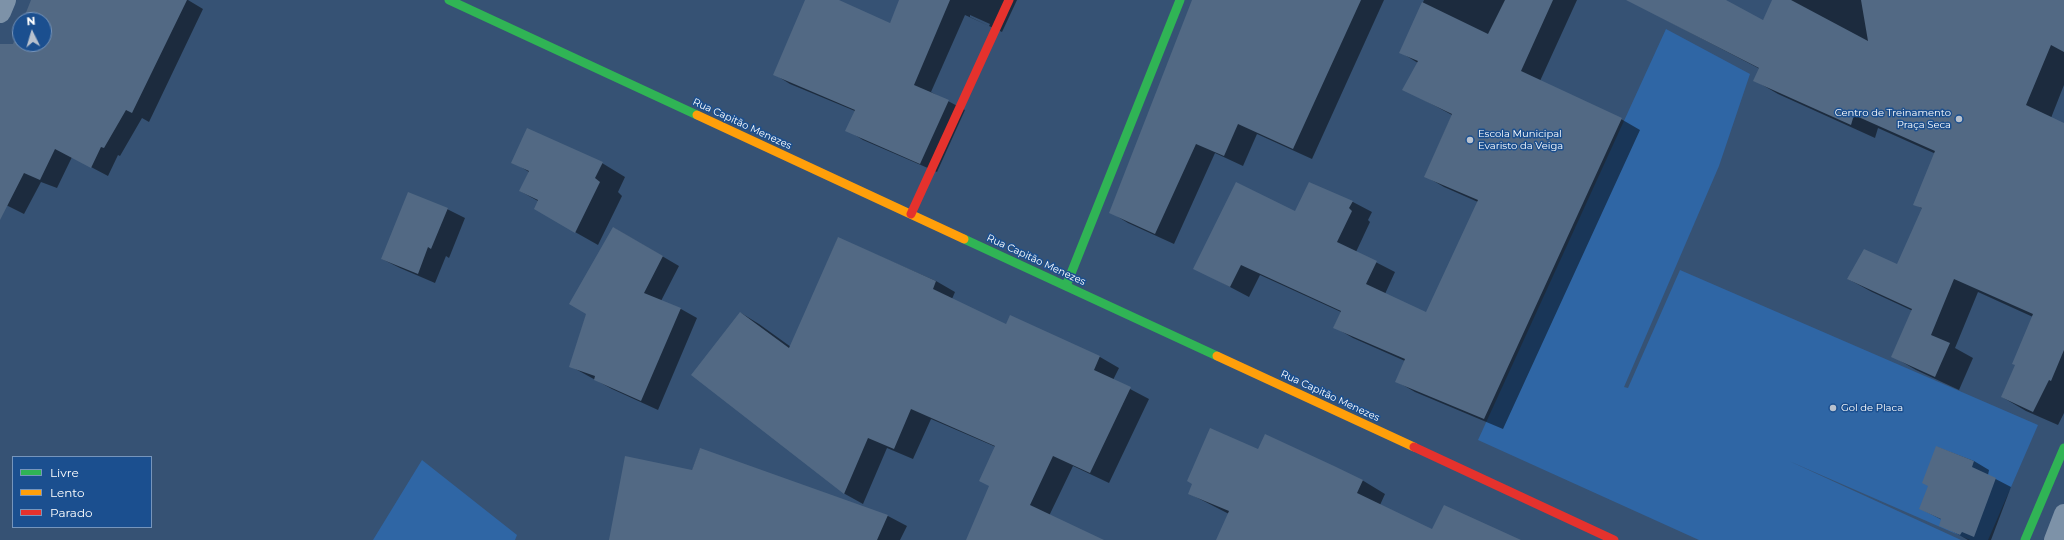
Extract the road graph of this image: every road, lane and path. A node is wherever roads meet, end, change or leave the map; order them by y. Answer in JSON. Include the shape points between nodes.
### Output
{"nodes":[{"id":1,"x":5,"y":0,"type":"edge"},
{"id":2,"x":449,"y":0,"type":"edge"},
{"id":3,"x":1009,"y":0,"type":"edge"},
{"id":4,"x":1180,"y":0,"type":"edge"},
{"id":5,"x":0,"y":12,"type":"edge"},
{"id":6,"x":911,"y":214,"type":"junction"},
{"id":7,"x":1066,"y":286,"type":"junction"},
{"id":8,"x":2064,"y":448,"type":"edge"},
{"id":9,"x":2064,"y":514,"type":"edge"},
{"id":10,"x":1614,"y":540,"type":"edge"},
{"id":11,"x":2025,"y":540,"type":"edge"},
{"id":12,"x":2054,"y":540,"type":"edge"}],
"edges":[{"from":1,"to":5,"type":"street"},
{"from":2,"to":6,"type":"street","name":"Rua Capitão Menezes"},
{"from":3,"to":6,"type":"street"},
{"from":4,"to":7,"type":"street"},
{"from":6,"to":7,"type":"street","name":"Rua Capitão Menezes"},
{"from":7,"to":10,"type":"street","name":"Rua Capitão Menezes"},
{"from":8,"to":11,"type":"street"},
{"from":9,"to":12,"type":"lane"}]}
